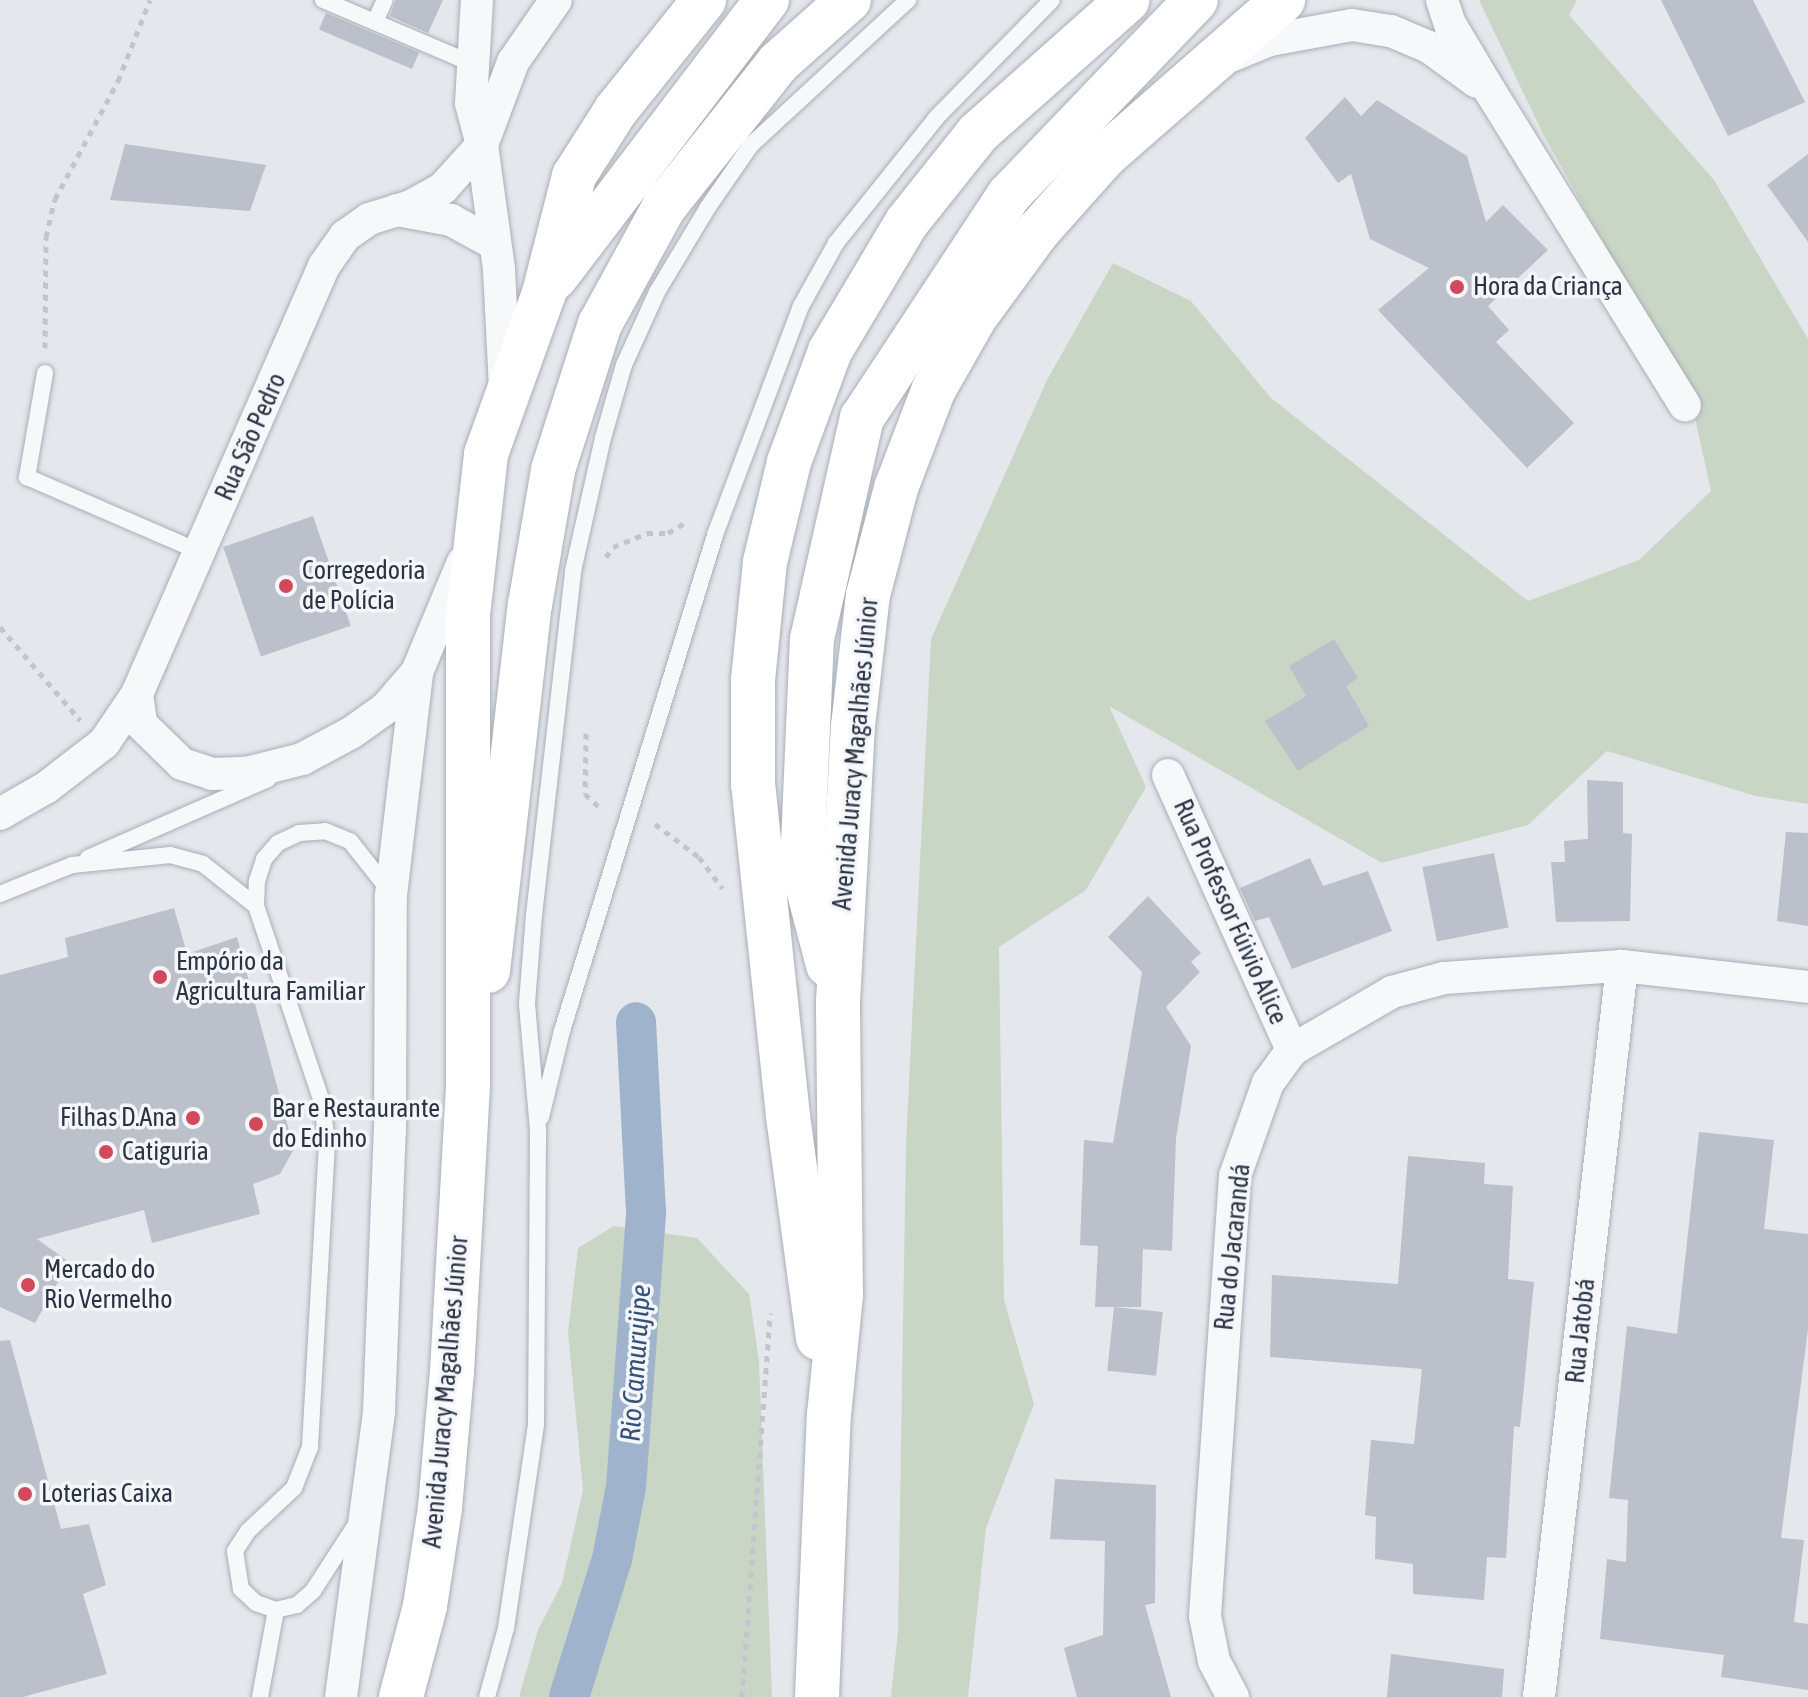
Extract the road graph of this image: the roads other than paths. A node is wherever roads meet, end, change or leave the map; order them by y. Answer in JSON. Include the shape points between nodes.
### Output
{"nodes":[{"id":1,"x":323,"y":0,"type":"edge"},
{"id":2,"x":385,"y":0,"type":"edge"},
{"id":3,"x":477,"y":0,"type":"edge"},
{"id":4,"x":556,"y":0,"type":"edge"},
{"id":5,"x":704,"y":0,"type":"edge"},
{"id":6,"x":767,"y":0,"type":"edge"},
{"id":7,"x":849,"y":0,"type":"edge"},
{"id":8,"x":908,"y":0,"type":"edge"},
{"id":9,"x":1052,"y":0,"type":"edge"},
{"id":10,"x":1128,"y":0,"type":"edge"},
{"id":11,"x":1196,"y":0,"type":"edge"},
{"id":12,"x":1283,"y":0,"type":"edge"},
{"id":13,"x":1442,"y":0,"type":"edge"},
{"id":14,"x":375,"y":22,"type":"junction"},
{"id":15,"x":471,"y":63,"type":"junction"},
{"id":16,"x":1206,"y":66,"type":"junction"},
{"id":17,"x":1490,"y":91,"type":"junction"},
{"id":18,"x":482,"y":145,"type":"junction"},
{"id":19,"x":397,"y":210,"type":"junction"},
{"id":20,"x":495,"y":244,"type":"junction"},
{"id":21,"x":544,"y":293,"type":"junction"},
{"id":22,"x":45,"y":373,"type":"road end"},
{"id":23,"x":505,"y":394,"type":"junction"},
{"id":24,"x":1685,"y":406,"type":"dead end"},
{"id":25,"x":473,"y":537,"type":"junction"},
{"id":26,"x":200,"y":552,"type":"junction"},
{"id":27,"x":417,"y":672,"type":"junction"},
{"id":28,"x":137,"y":694,"type":"junction"},
{"id":29,"x":302,"y":759,"type":"junction"},
{"id":30,"x":1168,"y":775,"type":"dead end"},
{"id":31,"x":0,"y":814,"type":"edge"},
{"id":32,"x":72,"y":865,"type":"junction"},
{"id":33,"x":0,"y":894,"type":"edge"},
{"id":34,"x":391,"y":895,"type":"junction"},
{"id":35,"x":256,"y":906,"type":"junction"},
{"id":36,"x":1622,"y":966,"type":"junction"},
{"id":37,"x":1808,"y":987,"type":"edge"},
{"id":38,"x":838,"y":1002,"type":"junction"},
{"id":39,"x":1292,"y":1050,"type":"junction"},
{"id":40,"x":468,"y":1084,"type":"junction"},
{"id":41,"x":538,"y":1130,"type":"junction"},
{"id":42,"x":829,"y":1415,"type":"junction"},
{"id":43,"x":370,"y":1500,"type":"junction"},
{"id":44,"x":276,"y":1610,"type":"junction"},
{"id":45,"x":260,"y":1697,"type":"edge"},
{"id":46,"x":341,"y":1697,"type":"edge"},
{"id":47,"x":401,"y":1697,"type":"edge"},
{"id":48,"x":487,"y":1697,"type":"edge"},
{"id":49,"x":817,"y":1697,"type":"edge"},
{"id":50,"x":1233,"y":1697,"type":"edge"},
{"id":51,"x":1539,"y":1697,"type":"edge"}],
"edges":[{"from":1,"to":14,"type":"lane"},
{"from":2,"to":14,"type":"lane"},
{"from":3,"to":15,"type":"street"},
{"from":4,"to":18,"type":"street","via":[[513,62]]},
{"from":5,"to":21,"type":"main road","name":"Avenida Juracy Magalhães Júnior","via":[[616,110],[574,176]]},
{"from":6,"to":21,"type":"main road"},
{"from":7,"to":40,"type":"main road","name":"Avenida Juracy Magalhães Júnior","via":[[778,63],[664,207],[600,324],[553,470],[530,605],[497,919]]},
{"from":8,"to":41,"type":"lane","via":[[751,145],[657,292],[624,365],[573,571],[544,809],[527,1003]]},
{"from":9,"to":41,"type":"lane","via":[[936,118],[836,243],[801,306],[716,532],[562,1031]]},
{"from":10,"to":42,"type":"main road","name":"Avenida Juracy Magalhães Júnior","via":[[978,133],[907,222],[830,351],[789,462],[765,562],[753,680],[753,785],[784,1086]]},
{"from":11,"to":38,"type":"main road","via":[[1009,195],[862,418],[812,639],[803,836],[802,866]]},
{"from":12,"to":16,"type":"main road","name":"Avenida Juracy Magalhães Júnior"},
{"from":13,"to":17,"type":"street","via":[[1450,24]]},
{"from":14,"to":15,"type":"lane"},
{"from":15,"to":18,"type":"street","via":[[471,103]]},
{"from":16,"to":17,"type":"street","via":[[1270,40],[1352,25],[1391,31],[1429,47]]},
{"from":16,"to":38,"type":"main road","name":"Avenida Juracy Magalhães Júnior","via":[[1105,156],[1038,231],[975,317],[933,391],[896,488],[868,595],[853,726]]},
{"from":17,"to":24,"type":"street"},
{"from":18,"to":19,"type":"street","name":"Rua São Pedro","via":[[443,188]]},
{"from":18,"to":20,"type":"street"},
{"from":19,"to":20,"type":"street","via":[[451,220]]},
{"from":19,"to":26,"type":"street","name":"Rua São Pedro","via":[[369,219],[345,236],[324,266]]},
{"from":20,"to":23,"type":"street"},
{"from":21,"to":23,"type":"main road","name":"Avenida Juracy Magalhães Júnior"},
{"from":22,"to":26,"type":"lane","via":[[27,477]]},
{"from":23,"to":25,"type":"main road","name":"Avenida Juracy Magalhães Júnior","via":[[486,454]]},
{"from":25,"to":27,"type":"street"},
{"from":25,"to":40,"type":"main road","name":"Avenida Juracy Magalhães Júnior","via":[[467,698]]},
{"from":26,"to":28,"type":"street","name":"Rua São Pedro"},
{"from":27,"to":29,"type":"street","via":[[386,708]]},
{"from":27,"to":34,"type":"street"},
{"from":28,"to":29,"type":"street","via":[[141,724],[182,764],[212,774],[246,773]]},
{"from":28,"to":31,"type":"street","name":"Rua São Pedro","via":[[104,743],[47,787]]},
{"from":29,"to":32,"type":"lane","via":[[252,788]]},
{"from":30,"to":39,"type":"street","name":"Rua Professor Fúivio Alice"},
{"from":32,"to":33,"type":"lane"},
{"from":32,"to":35,"type":"lane","via":[[170,855],[203,864]]},
{"from":34,"to":35,"type":"lane","via":[[360,850],[325,831],[299,833],[278,843],[264,859]]},
{"from":34,"to":43,"type":"street","via":[[390,1131]]},
{"from":35,"to":44,"type":"lane","via":[[322,1102],[327,1144],[310,1447],[294,1488],[248,1531],[235,1551],[241,1589],[256,1603]]},
{"from":36,"to":37,"type":"street","name":"Rua do Jacarandá"},
{"from":36,"to":39,"type":"street","name":"Rua do Jacarandá","via":[[1444,978],[1392,992]]},
{"from":36,"to":51,"type":"street","name":"Rua Jatobá"},
{"from":38,"to":42,"type":"main road","name":"Avenida Juracy Magalhães Júnior","via":[[841,1295]]},
{"from":39,"to":50,"type":"street","name":"Rua do Jacarandá","via":[[1268,1083],[1235,1176],[1205,1616],[1214,1661]]},
{"from":40,"to":47,"type":"main road","name":"Avenida Juracy Magalhães Júnior","via":[[440,1508],[425,1606]]},
{"from":41,"to":48,"type":"lane","via":[[536,1424],[506,1628]]},
{"from":42,"to":49,"type":"main road","name":"Avenida Juracy Magalhães Júnior"},
{"from":43,"to":44,"type":"lane","via":[[313,1591],[297,1605]]},
{"from":43,"to":46,"type":"street"},
{"from":44,"to":45,"type":"lane"}]}
